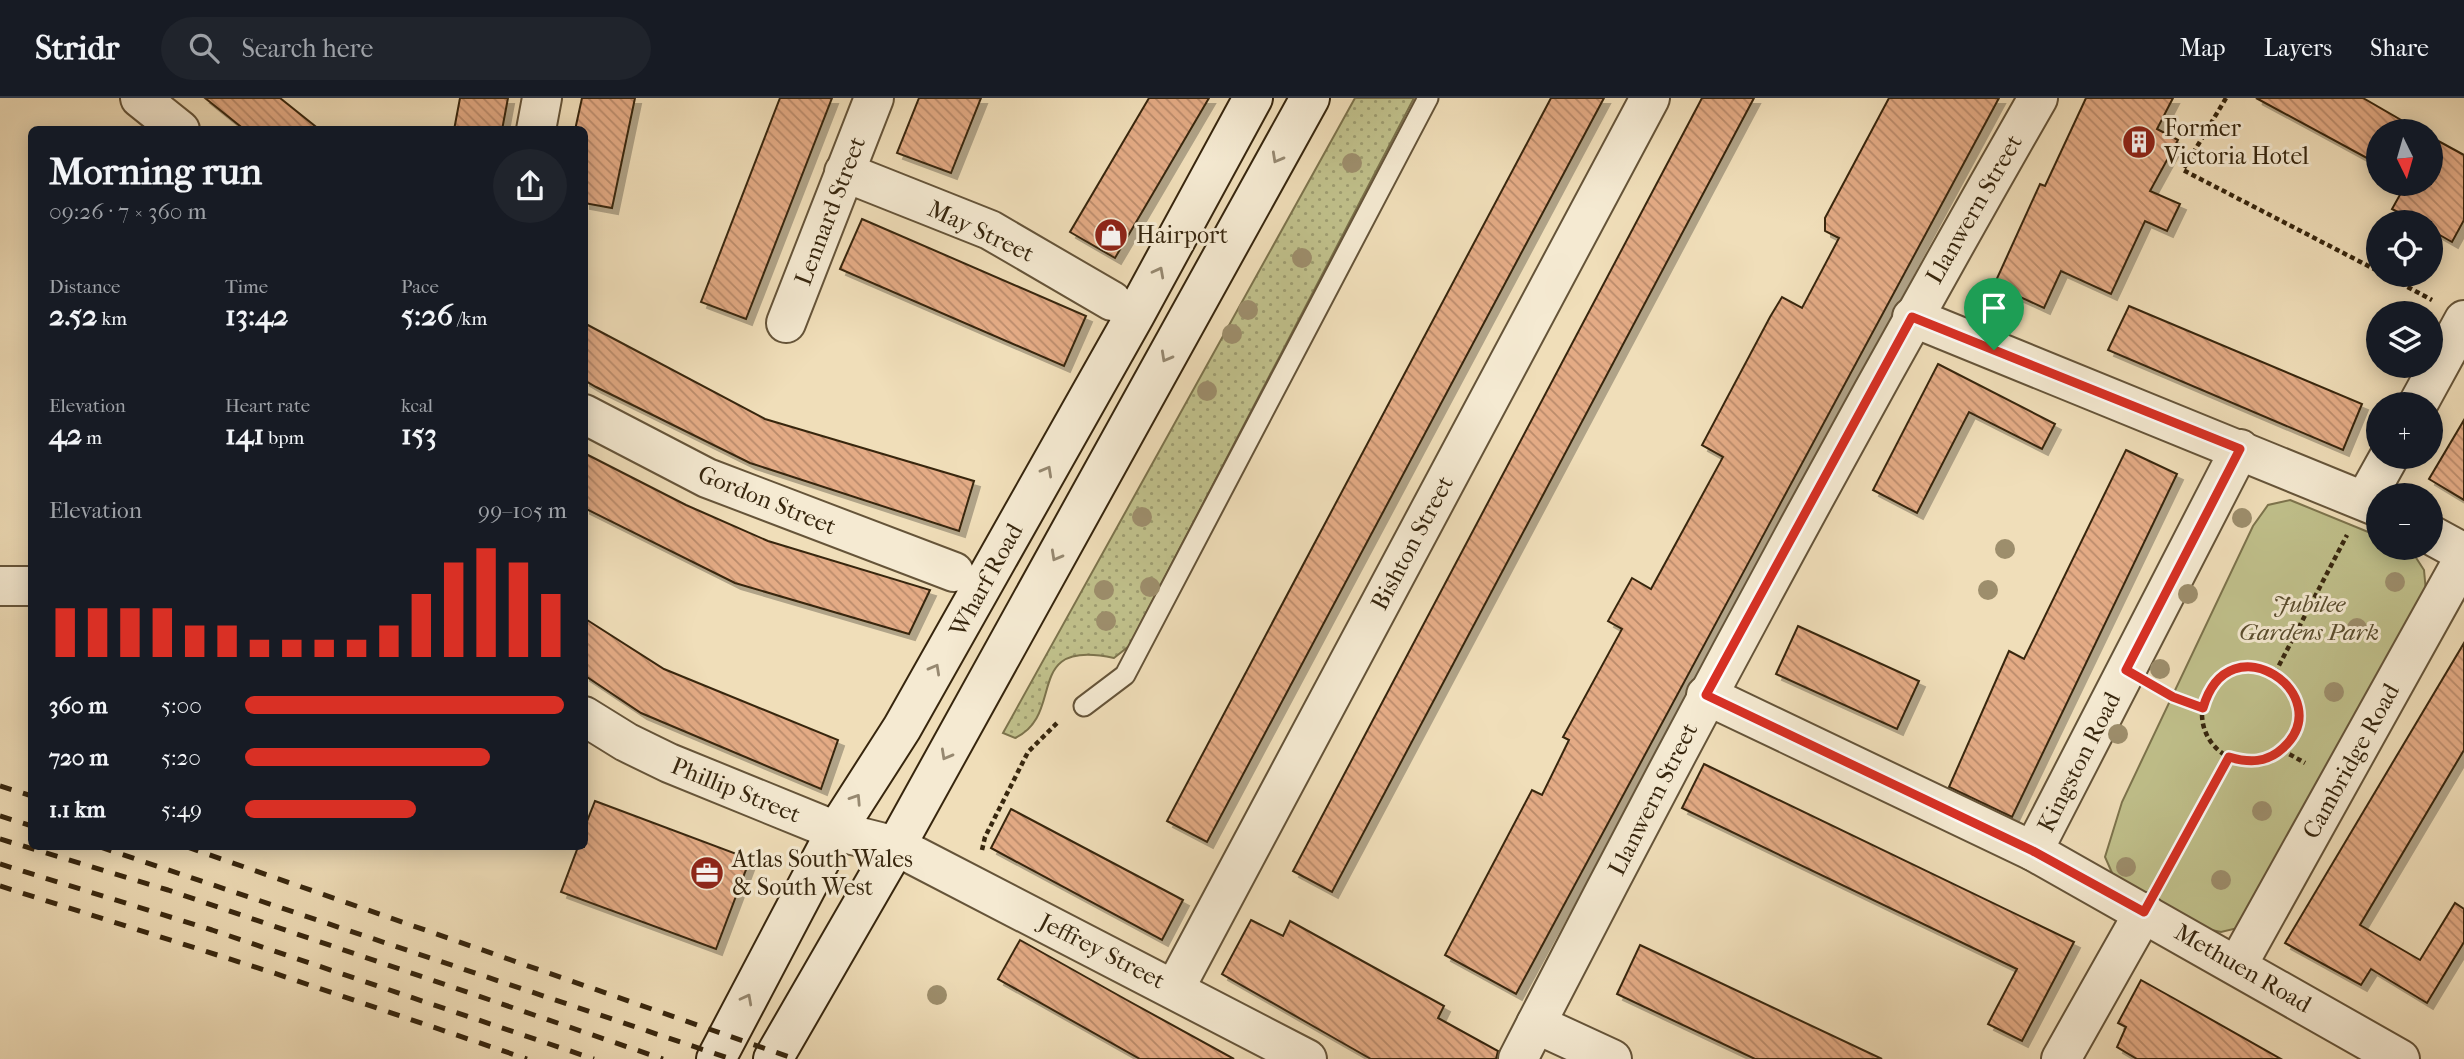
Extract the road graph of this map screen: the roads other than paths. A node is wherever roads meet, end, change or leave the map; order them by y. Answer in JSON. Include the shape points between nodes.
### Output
{"nodes":[{"id":1,"x":140,"y":98,"type":"edge"},
{"id":2,"x":542,"y":98,"type":"edge"},
{"id":3,"x":874,"y":98,"type":"edge"},
{"id":4,"x":1253,"y":98,"type":"edge"},
{"id":5,"x":1310,"y":98,"type":"edge"},
{"id":6,"x":1428,"y":98,"type":"edge"},
{"id":7,"x":1650,"y":98,"type":"edge"},
{"id":8,"x":2038,"y":98,"type":"edge"},
{"id":9,"x":175,"y":126,"type":"edge"},
{"id":10,"x":537,"y":126,"type":"edge"},
{"id":11,"x":844,"y":172,"type":"junction"},
{"id":12,"x":1112,"y":301,"type":"dead end"},
{"id":13,"x":2453,"y":312,"type":"edge"},
{"id":14,"x":1912,"y":317,"type":"junction"},
{"id":15,"x":786,"y":323,"type":"dead end"},
{"id":16,"x":2422,"y":392,"type":"edge"},
{"id":17,"x":588,"y":416,"type":"edge"},
{"id":18,"x":2240,"y":449,"type":"junction"},
{"id":19,"x":2366,"y":501,"type":"edge"},
{"id":20,"x":2443,"y":543,"type":"edge"},
{"id":21,"x":2464,"y":556,"type":"edge"},
{"id":22,"x":954,"y":572,"type":"dead end"},
{"id":23,"x":0,"y":586,"type":"edge"},
{"id":24,"x":28,"y":586,"type":"edge"},
{"id":25,"x":1706,"y":695,"type":"junction"},
{"id":26,"x":1084,"y":706,"type":"road end"},
{"id":27,"x":588,"y":719,"type":"edge"},
{"id":28,"x":836,"y":831,"type":"junction"},
{"id":29,"x":895,"y":846,"type":"junction"},
{"id":30,"x":2033,"y":851,"type":"junction"},
{"id":31,"x":2144,"y":912,"type":"junction"},
{"id":32,"x":2238,"y":964,"type":"junction"},
{"id":33,"x":1175,"y":988,"type":"junction"},
{"id":34,"x":1536,"y":1024,"type":"junction"},
{"id":35,"x":716,"y":1059,"type":"edge"},
{"id":36,"x":773,"y":1059,"type":"edge"},
{"id":37,"x":1307,"y":1059,"type":"edge"},
{"id":38,"x":1518,"y":1059,"type":"edge"},
{"id":39,"x":1612,"y":1059,"type":"edge"},
{"id":40,"x":2061,"y":1059,"type":"edge"},
{"id":41,"x":2400,"y":1059,"type":"edge"}],
"edges":[{"from":1,"to":9,"type":"street"},
{"from":2,"to":10,"type":"street"},
{"from":3,"to":11,"type":"street","name":"Lennard Street"},
{"from":28,"to":4,"type":"street","name":"Wharf Road","one_way":true,"via":[[902,728]]},
{"from":5,"to":29,"type":"street","name":"Wharf Road","one_way":true},
{"from":6,"to":26,"type":"lane","via":[[1125,675]]},
{"from":7,"to":33,"type":"street","name":"Bishton Street"},
{"from":8,"to":14,"type":"street","name":"Llanwern Street"},
{"from":11,"to":12,"type":"street","name":"May Street","via":[[990,230]]},
{"from":11,"to":15,"type":"street","name":"Lennard Street"},
{"from":13,"to":16,"type":"street"},
{"from":14,"to":18,"type":"street"},
{"from":14,"to":25,"type":"street","name":"Llanwern Street"},
{"from":17,"to":22,"type":"street","name":"Gordon Street","via":[[707,478]]},
{"from":18,"to":19,"type":"street"},
{"from":18,"to":30,"type":"street","name":"Kingston Road"},
{"from":20,"to":21,"type":"street"},
{"from":21,"to":32,"type":"street","name":"Cambridge Road"},
{"from":23,"to":24,"type":"street"},
{"from":25,"to":30,"type":"street","name":"Methuen Road"},
{"from":25,"to":34,"type":"street","name":"Llanwern Street"},
{"from":27,"to":28,"type":"street","name":"Phillip Street","via":[[669,763]]},
{"from":28,"to":29,"type":"street","name":"Phillip Street"},
{"from":35,"to":28,"type":"street","name":"Wharf Road","one_way":true},
{"from":29,"to":33,"type":"street","name":"Jeffrey Street"},
{"from":29,"to":36,"type":"street","name":"Wharf Road"},
{"from":30,"to":31,"type":"street","name":"Methuen Road"},
{"from":31,"to":32,"type":"street","name":"Methuen Road"},
{"from":31,"to":40,"type":"street"},
{"from":32,"to":41,"type":"street","name":"Methuen Road"},
{"from":33,"to":37,"type":"street","name":"Jeffrey Street"},
{"from":34,"to":38,"type":"street"},
{"from":34,"to":39,"type":"street"}]}
